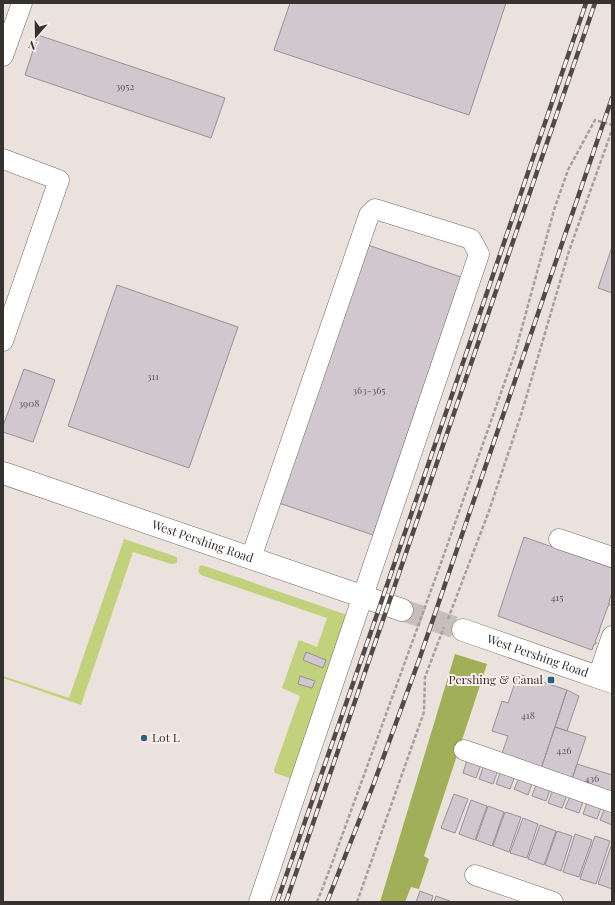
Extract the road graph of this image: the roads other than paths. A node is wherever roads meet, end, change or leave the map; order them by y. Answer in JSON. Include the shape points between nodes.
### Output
{"nodes":[{"id":1,"x":22,"y":3,"type":"edge"},
{"id":2,"x":3,"y":56,"type":"edge"},
{"id":3,"x":3,"y":159,"type":"edge"},
{"id":4,"x":3,"y":341,"type":"edge"},
{"id":5,"x":3,"y":473,"type":"edge"},
{"id":6,"x":559,"y":539,"type":"dead end"},
{"id":7,"x":612,"y":557,"type":"edge"},
{"id":8,"x":251,"y":558,"type":"junction"},
{"id":9,"x":363,"y":597,"type":"junction"},
{"id":10,"x":402,"y":610,"type":"tunnel mouth"},
{"id":11,"x":452,"y":626,"type":"tunnel mouth"},
{"id":12,"x":612,"y":636,"type":"edge"},
{"id":13,"x":605,"y":679,"type":"edge"},
{"id":14,"x":464,"y":750,"type":"dead end"},
{"id":15,"x":612,"y":802,"type":"edge"},
{"id":16,"x":475,"y":875,"type":"dead end"},
{"id":17,"x":259,"y":902,"type":"edge"},
{"id":18,"x":553,"y":902,"type":"edge"}],
"edges":[{"from":1,"to":2,"type":"street"},
{"from":3,"to":4,"type":"street","via":[[59,180]]},
{"from":5,"to":8,"type":"main road","name":"West Pershing Road"},
{"from":6,"to":7,"type":"street"},
{"from":8,"to":9,"type":"main road","name":"West Pershing Road"},
{"from":8,"to":9,"type":"street","via":[[369,215],[375,208],[471,239],[479,254]]},
{"from":9,"to":10,"type":"main road","name":"West Pershing Road"},
{"from":9,"to":17,"type":"street"},
{"from":11,"to":13,"type":"main road","name":"West Pershing Road"},
{"from":12,"to":13,"type":"street"},
{"from":14,"to":15,"type":"street"},
{"from":16,"to":18,"type":"street"}]}
